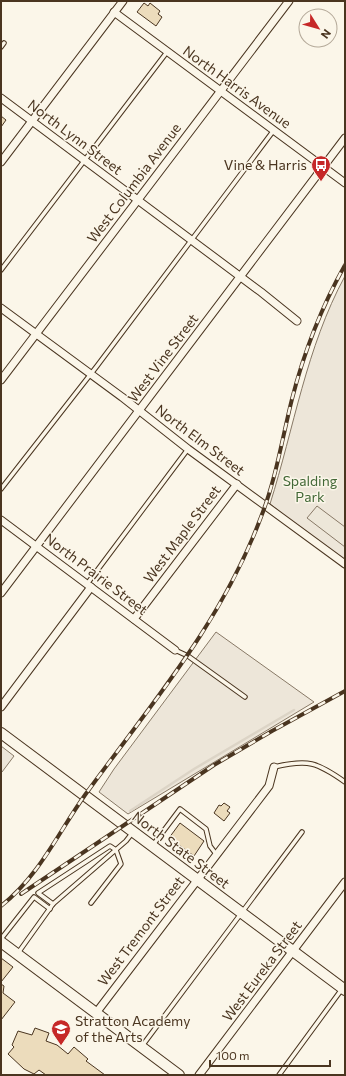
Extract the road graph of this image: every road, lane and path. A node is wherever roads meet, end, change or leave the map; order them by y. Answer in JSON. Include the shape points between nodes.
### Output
{"nodes":[{"id":1,"x":123,"y":1,"type":"edge"},
{"id":2,"x":288,"y":1,"type":"edge"},
{"id":3,"x":114,"y":12,"type":"junction"},
{"id":4,"x":4,"y":43,"type":"dead end"},
{"id":5,"x":1,"y":47,"type":"edge"},
{"id":6,"x":167,"y":52,"type":"junction"},
{"id":7,"x":220,"y":91,"type":"junction"},
{"id":8,"x":1,"y":98,"type":"edge"},
{"id":9,"x":32,"y":121,"type":"junction"},
{"id":10,"x":274,"y":130,"type":"junction"},
{"id":11,"x":345,"y":138,"type":"edge"},
{"id":12,"x":85,"y":159,"type":"junction"},
{"id":13,"x":1,"y":162,"type":"edge"},
{"id":14,"x":323,"y":167,"type":"junction"},
{"id":15,"x":345,"y":183,"type":"edge"},
{"id":16,"x":137,"y":200,"type":"junction"},
{"id":17,"x":190,"y":240,"type":"junction"},
{"id":18,"x":1,"y":270,"type":"edge"},
{"id":19,"x":240,"y":277,"type":"junction"},
{"id":20,"x":1,"y":308,"type":"edge"},
{"id":21,"x":297,"y":321,"type":"dead end"},
{"id":22,"x":36,"y":334,"type":"junction"},
{"id":23,"x":91,"y":374,"type":"junction"},
{"id":24,"x":1,"y":380,"type":"edge"},
{"id":25,"x":139,"y":411,"type":"junction"},
{"id":26,"x":188,"y":449,"type":"junction"},
{"id":27,"x":237,"y":484,"type":"junction"},
{"id":28,"x":1,"y":489,"type":"edge"},
{"id":29,"x":1,"y":520,"type":"edge"},
{"id":30,"x":37,"y":546,"type":"junction"},
{"id":31,"x":345,"y":564,"type":"edge"},
{"id":32,"x":89,"y":586,"type":"junction"},
{"id":33,"x":1,"y":593,"type":"edge"},
{"id":34,"x":134,"y":619,"type":"junction"},
{"id":35,"x":175,"y":650,"type":"joint"},
{"id":36,"x":245,"y":697,"type":"dead end"},
{"id":37,"x":1,"y":707,"type":"edge"},
{"id":38,"x":1,"y":733,"type":"edge"},
{"id":39,"x":274,"y":767,"type":"joint"},
{"id":40,"x":345,"y":782,"type":"edge"},
{"id":41,"x":133,"y":832,"type":"junction"},
{"id":42,"x":302,"y":832,"type":"dead end"},
{"id":43,"x":152,"y":846,"type":"junction"},
{"id":44,"x":116,"y":850,"type":"junction"},
{"id":45,"x":216,"y":854,"type":"junction"},
{"id":46,"x":197,"y":879,"type":"junction"},
{"id":47,"x":345,"y":882,"type":"edge"},
{"id":48,"x":91,"y":903,"type":"dead end"},
{"id":49,"x":53,"y":904,"type":"junction"},
{"id":50,"x":50,"y":909,"type":"junction"},
{"id":51,"x":242,"y":913,"type":"junction"},
{"id":52,"x":1,"y":940,"type":"edge"},
{"id":53,"x":293,"y":951,"type":"junction"},
{"id":54,"x":17,"y":954,"type":"junction"},
{"id":55,"x":344,"y":988,"type":"edge"},
{"id":56,"x":96,"y":1013,"type":"junction"},
{"id":57,"x":142,"y":1047,"type":"junction"},
{"id":58,"x":179,"y":1075,"type":"edge"},
{"id":59,"x":199,"y":1075,"type":"edge"},
{"id":60,"x":279,"y":1075,"type":"edge"}],
"edges":[{"from":1,"to":3,"type":"street"},
{"from":2,"to":7,"type":"street","name":"West Columbia Avenue"},
{"from":3,"to":6,"type":"street","name":"North Harris Avenue"},
{"from":3,"to":9,"type":"street"},
{"from":4,"to":5,"type":"lane"},
{"from":6,"to":7,"type":"street","name":"North Harris Avenue"},
{"from":6,"to":12,"type":"lane"},
{"from":7,"to":10,"type":"street","name":"North Harris Avenue"},
{"from":7,"to":16,"type":"street","name":"West Columbia Avenue"},
{"from":8,"to":9,"type":"street","name":"North Lynn Street"},
{"from":9,"to":12,"type":"street","name":"North Lynn Street"},
{"from":9,"to":13,"type":"street"},
{"from":10,"to":14,"type":"street","name":"North Harris Avenue"},
{"from":10,"to":17,"type":"lane"},
{"from":11,"to":14,"type":"street","name":"West Vine Street"},
{"from":12,"to":16,"type":"street","name":"North Lynn Street"},
{"from":12,"to":18,"type":"lane"},
{"from":14,"to":15,"type":"street","name":"North Harris Avenue"},
{"from":14,"to":19,"type":"street","name":"West Vine Street"},
{"from":16,"to":17,"type":"street","name":"North Lynn Street"},
{"from":16,"to":22,"type":"street","name":"West Columbia Avenue"},
{"from":17,"to":19,"type":"street","name":"North Lynn Street"},
{"from":17,"to":23,"type":"lane"},
{"from":19,"to":21,"type":"street","name":"North Lynn Street"},
{"from":19,"to":25,"type":"street","name":"West Vine Street"},
{"from":20,"to":22,"type":"street","name":"North Elm Street"},
{"from":22,"to":23,"type":"street","name":"North Elm Street"},
{"from":22,"to":24,"type":"street","name":"West Columbia Avenue"},
{"from":23,"to":25,"type":"street","name":"North Elm Street"},
{"from":23,"to":28,"type":"lane"},
{"from":25,"to":26,"type":"street","name":"North Elm Street"},
{"from":25,"to":30,"type":"street","name":"West Vine Street"},
{"from":26,"to":27,"type":"street","name":"North Elm Street"},
{"from":26,"to":32,"type":"lane"},
{"from":27,"to":31,"type":"street","name":"North Elm Street"},
{"from":27,"to":34,"type":"street","name":"West Maple Street"},
{"from":29,"to":30,"type":"street","name":"North Prairie Street"},
{"from":30,"to":32,"type":"street","name":"North Prairie Street"},
{"from":30,"to":33,"type":"street","name":"West Vine Street"},
{"from":32,"to":34,"type":"street","name":"North Prairie Street"},
{"from":32,"to":37,"type":"street"},
{"from":34,"to":35,"type":"street","name":"North Prairie Street"},
{"from":35,"to":36,"type":"lane","via":[[188,656]]},
{"from":38,"to":41,"type":"main road","name":"North State Street"},
{"from":39,"to":40,"type":"lane","via":[[304,762],[320,765]]},
{"from":39,"to":45,"type":"street","name":"West Tremont Street","via":[[269,786]]},
{"from":41,"to":43,"type":"main road","name":"North State Street"},
{"from":41,"to":44,"type":"lane"},
{"from":42,"to":51,"type":"lane"},
{"from":43,"to":45,"type":"lane","via":[[180,809],[206,829],[210,846]]},
{"from":43,"to":46,"type":"main road","name":"North State Street"},
{"from":44,"to":48,"type":"lane","via":[[121,864]]},
{"from":44,"to":49,"type":"lane"},
{"from":44,"to":49,"type":"lane","via":[[110,846],[38,893]]},
{"from":45,"to":46,"type":"street","name":"West Tremont Street"},
{"from":46,"to":51,"type":"main road","name":"North State Street"},
{"from":46,"to":56,"type":"street","name":"West Tremont Street"},
{"from":47,"to":53,"type":"street","name":"West Eureka Street"},
{"from":49,"to":50,"type":"lane"},
{"from":50,"to":52,"type":"lane","via":[[34,897]]},
{"from":50,"to":54,"type":"lane"},
{"from":51,"to":53,"type":"main road","name":"North State Street"},
{"from":51,"to":57,"type":"lane"},
{"from":52,"to":54,"type":"main road"},
{"from":53,"to":55,"type":"main road","name":"North State Street"},
{"from":53,"to":59,"type":"street","name":"West Eureka Street"},
{"from":54,"to":56,"type":"main road"},
{"from":55,"to":60,"type":"lane"},
{"from":56,"to":57,"type":"main road"},
{"from":57,"to":58,"type":"main road"}]}
